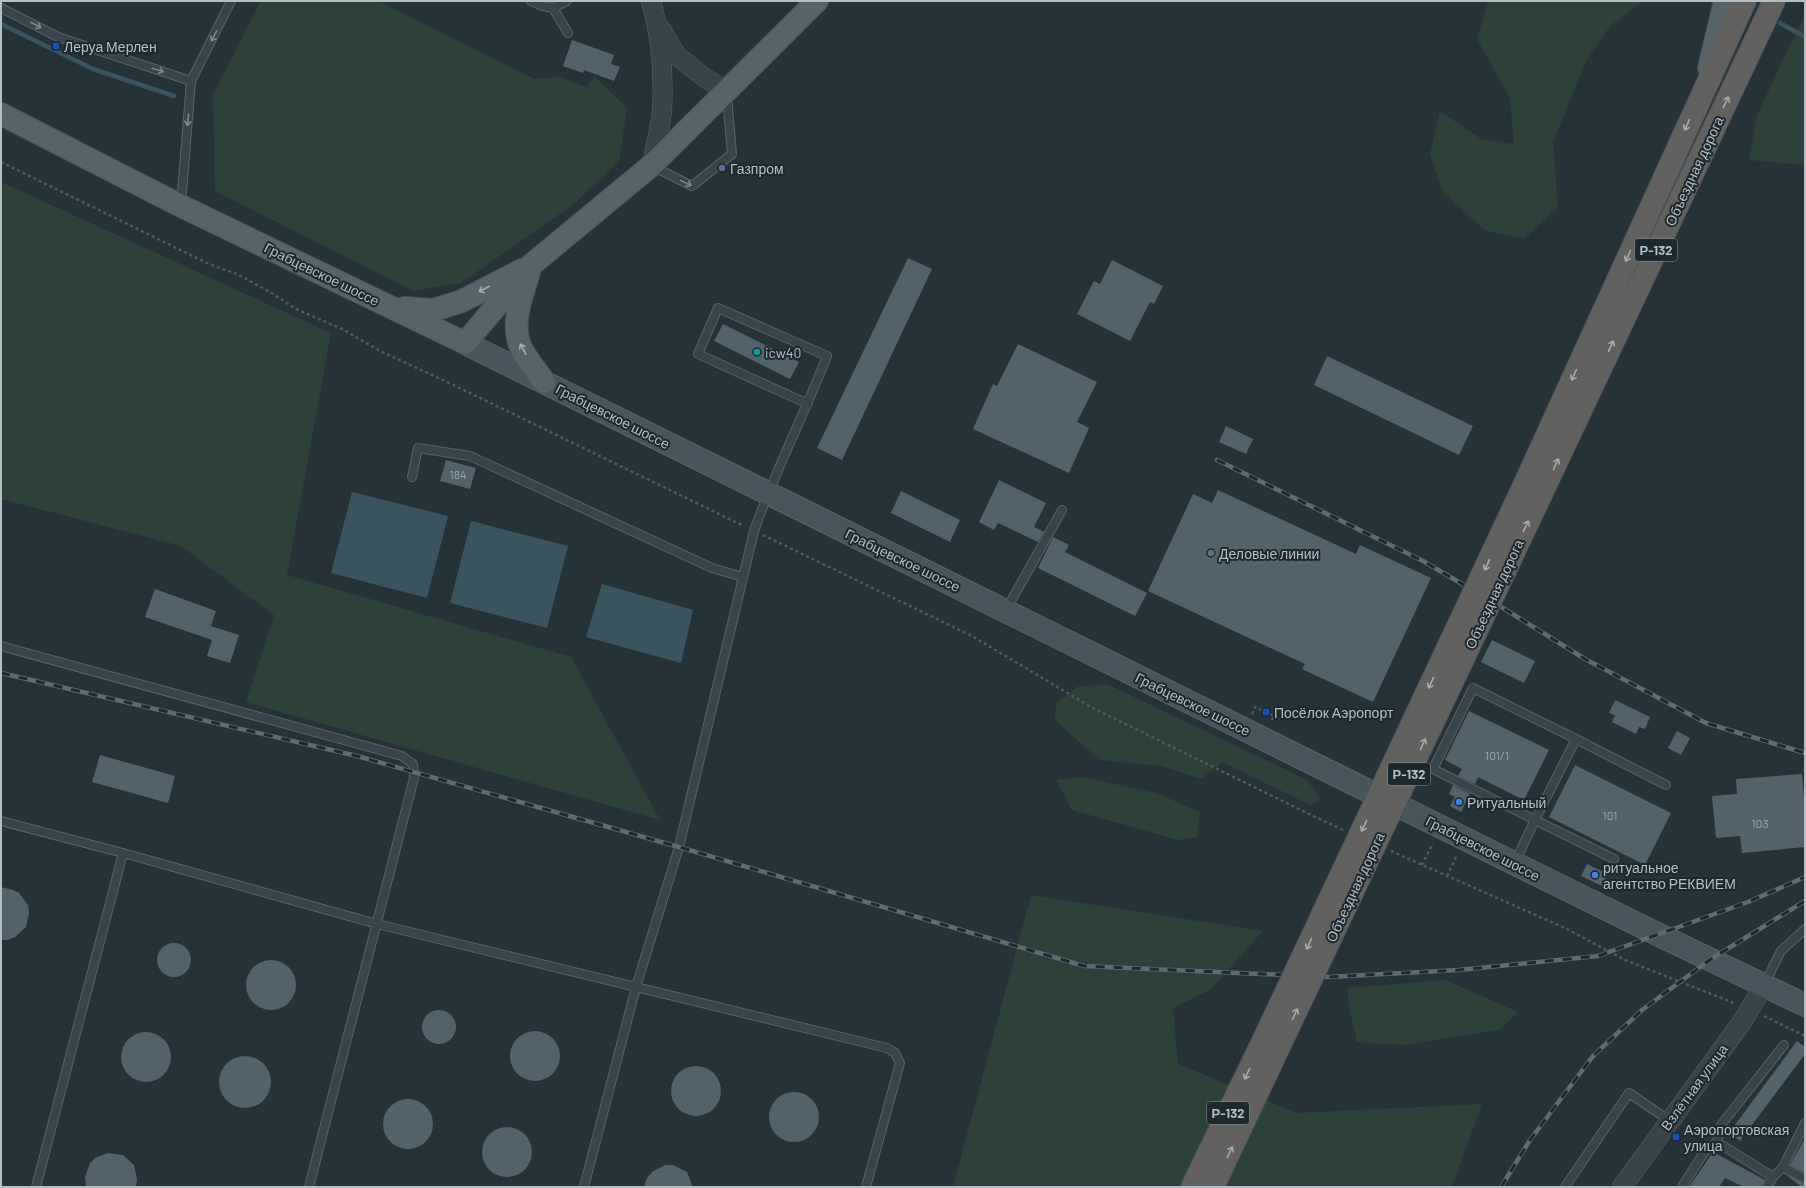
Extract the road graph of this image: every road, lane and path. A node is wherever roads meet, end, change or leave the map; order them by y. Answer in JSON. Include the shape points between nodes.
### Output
{"nodes":[{"id":1,"x":231,"y":1,"type":"edge"},
{"id":2,"x":530,"y":1,"type":"edge"},
{"id":3,"x":567,"y":1,"type":"edge"},
{"id":4,"x":651,"y":1,"type":"edge"},
{"id":5,"x":817,"y":1,"type":"edge"},
{"id":6,"x":1725,"y":1,"type":"edge"},
{"id":7,"x":1745,"y":1,"type":"edge"},
{"id":8,"x":1774,"y":1,"type":"edge"},
{"id":9,"x":1,"y":8,"type":"edge"},
{"id":10,"x":553,"y":8,"type":"junction"},
{"id":11,"x":657,"y":21,"type":"junction"},
{"id":12,"x":568,"y":33,"type":"dead end"},
{"id":13,"x":191,"y":81,"type":"junction"},
{"id":14,"x":726,"y":91,"type":"junction"},
{"id":15,"x":1702,"y":92,"type":"junction"},
{"id":16,"x":1,"y":114,"type":"edge"},
{"id":17,"x":1,"y":162,"type":"edge"},
{"id":18,"x":652,"y":165,"type":"junction"},
{"id":19,"x":181,"y":206,"type":"junction"},
{"id":20,"x":532,"y":265,"type":"junction"},
{"id":21,"x":392,"y":308,"type":"junction"},
{"id":22,"x":465,"y":343,"type":"junction"},
{"id":23,"x":544,"y":382,"type":"junction"},
{"id":24,"x":808,"y":404,"type":"junction"},
{"id":25,"x":412,"y":477,"type":"dead end"},
{"id":26,"x":767,"y":493,"type":"junction"},
{"id":27,"x":1530,"y":495,"type":"junction"},
{"id":28,"x":1062,"y":510,"type":"dead end"},
{"id":29,"x":754,"y":531,"type":"junction"},
{"id":30,"x":742,"y":577,"type":"junction"},
{"id":31,"x":1005,"y":611,"type":"junction"},
{"id":32,"x":1,"y":646,"type":"edge"},
{"id":33,"x":1258,"y":718,"type":"dead end"},
{"id":34,"x":1264,"y":721,"type":"dead end"},
{"id":35,"x":1576,"y":739,"type":"junction"},
{"id":36,"x":1666,"y":785,"type":"dead end"},
{"id":37,"x":1535,"y":820,"type":"junction"},
{"id":38,"x":1,"y":822,"type":"edge"},
{"id":39,"x":1346,"y":831,"type":"dead end"},
{"id":40,"x":1433,"y":843,"type":"dead end"},
{"id":41,"x":1387,"y":849,"type":"dead end"},
{"id":42,"x":123,"y":853,"type":"junction"},
{"id":43,"x":1458,"y":856,"type":"dead end"},
{"id":44,"x":1614,"y":859,"type":"dead end"},
{"id":45,"x":1514,"y":863,"type":"junction"},
{"id":46,"x":1422,"y":864,"type":"junction"},
{"id":47,"x":1447,"y":876,"type":"junction"},
{"id":48,"x":377,"y":924,"type":"junction"},
{"id":49,"x":1805,"y":929,"type":"edge"},
{"id":50,"x":1764,"y":985,"type":"junction"},
{"id":51,"x":636,"y":987,"type":"junction"},
{"id":52,"x":1805,"y":1005,"type":"edge"},
{"id":53,"x":1750,"y":1010,"type":"junction"},
{"id":54,"x":1805,"y":1036,"type":"edge"},
{"id":55,"x":1271,"y":1044,"type":"junction"},
{"id":56,"x":1784,"y":1045,"type":"dead end"},
{"id":57,"x":1670,"y":1121,"type":"junction"},
{"id":58,"x":1805,"y":1123,"type":"edge"},
{"id":59,"x":1718,"y":1142,"type":"junction"},
{"id":60,"x":1783,"y":1167,"type":"junction"},
{"id":61,"x":1773,"y":1177,"type":"junction"},
{"id":62,"x":1805,"y":1179,"type":"edge"},
{"id":63,"x":36,"y":1187,"type":"edge"},
{"id":64,"x":309,"y":1187,"type":"edge"},
{"id":65,"x":584,"y":1187,"type":"edge"},
{"id":66,"x":866,"y":1187,"type":"edge"},
{"id":67,"x":1192,"y":1187,"type":"edge"},
{"id":68,"x":1213,"y":1187,"type":"edge"},
{"id":69,"x":1565,"y":1187,"type":"edge"},
{"id":70,"x":1622,"y":1187,"type":"edge"},
{"id":71,"x":1682,"y":1187,"type":"edge"},
{"id":72,"x":1767,"y":1187,"type":"edge"}],
"edges":[{"from":1,"to":13,"type":"lane","one_way":true},
{"from":2,"to":10,"type":"lane"},
{"from":3,"to":10,"type":"lane"},
{"from":4,"to":11,"type":"street"},
{"from":5,"to":14,"type":"main road"},
{"from":6,"to":15,"type":"main road"},
{"from":7,"to":15,"type":"highway","name":"Объездная дорога","number":"Р-132"},
{"from":27,"to":8,"type":"highway","name":"Объездная дорога","number":"Р-132","one_way":true},
{"from":9,"to":13,"type":"lane","one_way":true,"via":[[58,37]]},
{"from":10,"to":12,"type":"lane"},
{"from":11,"to":14,"type":"street","via":[[676,55]]},
{"from":11,"to":18,"type":"street","via":[[662,64],[662,112]]},
{"from":13,"to":19,"type":"lane","one_way":true},
{"from":14,"to":18,"type":"main road"},
{"from":18,"to":14,"type":"lane","one_way":true,"via":[[692,186],[732,154]]},
{"from":15,"to":27,"type":"highway","name":"Объездная дорога","number":"Р-132","one_way":true},
{"from":16,"to":19,"type":"main road","name":"Грабцевское шоссе"},
{"from":17,"to":29,"type":"path","via":[[209,264],[237,274],[296,309],[342,329],[380,351]]},
{"from":18,"to":20,"type":"main road"},
{"from":19,"to":21,"type":"main road","name":"Грабцевское шоссе"},
{"from":20,"to":21,"type":"main road","one_way":true,"via":[[462,301],[434,310]]},
{"from":20,"to":22,"type":"main road"},
{"from":23,"to":20,"type":"main road","one_way":true,"via":[[518,339],[517,319]]},
{"from":21,"to":22,"type":"main road","name":"Грабцевское шоссе"},
{"from":22,"to":23,"type":"main road","name":"Грабцевское шоссе"},
{"from":23,"to":26,"type":"main road","name":"Грабцевское шоссе"},
{"from":24,"to":24,"type":"lane","via":[[827,356],[718,308],[698,354]]},
{"from":24,"to":26,"type":"lane"},
{"from":25,"to":30,"type":"lane","via":[[418,448],[470,456],[712,568]]},
{"from":26,"to":29,"type":"lane"},
{"from":26,"to":31,"type":"main road","name":"Грабцевское шоссе"},
{"from":27,"to":55,"type":"highway","name":"Объездная дорога","number":"Р-132","bridge":true},
{"from":28,"to":31,"type":"lane"},
{"from":29,"to":30,"type":"lane"},
{"from":29,"to":39,"type":"path","via":[[972,636],[1091,707]]},
{"from":30,"to":51,"type":"lane","via":[[679,847]]},
{"from":31,"to":45,"type":"main road","name":"Грабцевское шоссе"},
{"from":32,"to":48,"type":"lane","via":[[402,756],[413,764],[414,778]]},
{"from":33,"to":34,"type":"path","via":[[1251,715],[1255,707],[1274,716],[1270,724]]},
{"from":35,"to":36,"type":"lane"},
{"from":35,"to":37,"type":"lane"},
{"from":35,"to":37,"type":"lane","via":[[1474,688],[1470,695],[1433,769]]},
{"from":37,"to":44,"type":"lane"},
{"from":37,"to":45,"type":"lane"},
{"from":38,"to":42,"type":"lane"},
{"from":40,"to":46,"type":"path"},
{"from":41,"to":46,"type":"path"},
{"from":42,"to":48,"type":"lane"},
{"from":42,"to":63,"type":"lane"},
{"from":43,"to":47,"type":"path"},
{"from":45,"to":50,"type":"main road","name":"Грабцевское шоссе"},
{"from":46,"to":47,"type":"path"},
{"from":47,"to":53,"type":"path","via":[[1565,928],[1625,960]]},
{"from":48,"to":51,"type":"lane"},
{"from":48,"to":64,"type":"lane"},
{"from":49,"to":50,"type":"lane","via":[[1781,951]]},
{"from":50,"to":52,"type":"main road","name":"Грабцевское шоссе"},
{"from":50,"to":53,"type":"street","name":"Взлётная улица"},
{"from":51,"to":65,"type":"lane"},
{"from":51,"to":66,"type":"lane","via":[[887,1048],[895,1053],[900,1062]]},
{"from":53,"to":54,"type":"path"},
{"from":53,"to":57,"type":"street","name":"Взлётная улица"},
{"from":55,"to":67,"type":"highway","name":"Объездная дорога","number":"Р-132","one_way":true},
{"from":68,"to":55,"type":"highway","name":"Объездная дорога","number":"Р-132","one_way":true},
{"from":56,"to":59,"type":"lane","via":[[1721,1125]]},
{"from":57,"to":69,"type":"lane","via":[[1629,1093]]},
{"from":57,"to":70,"type":"street","name":"Взлётная улица"},
{"from":58,"to":60,"type":"lane"},
{"from":59,"to":61,"type":"lane"},
{"from":59,"to":71,"type":"lane","via":[[1705,1151]]},
{"from":60,"to":61,"type":"lane"},
{"from":60,"to":62,"type":"lane"},
{"from":61,"to":72,"type":"lane"}]}
